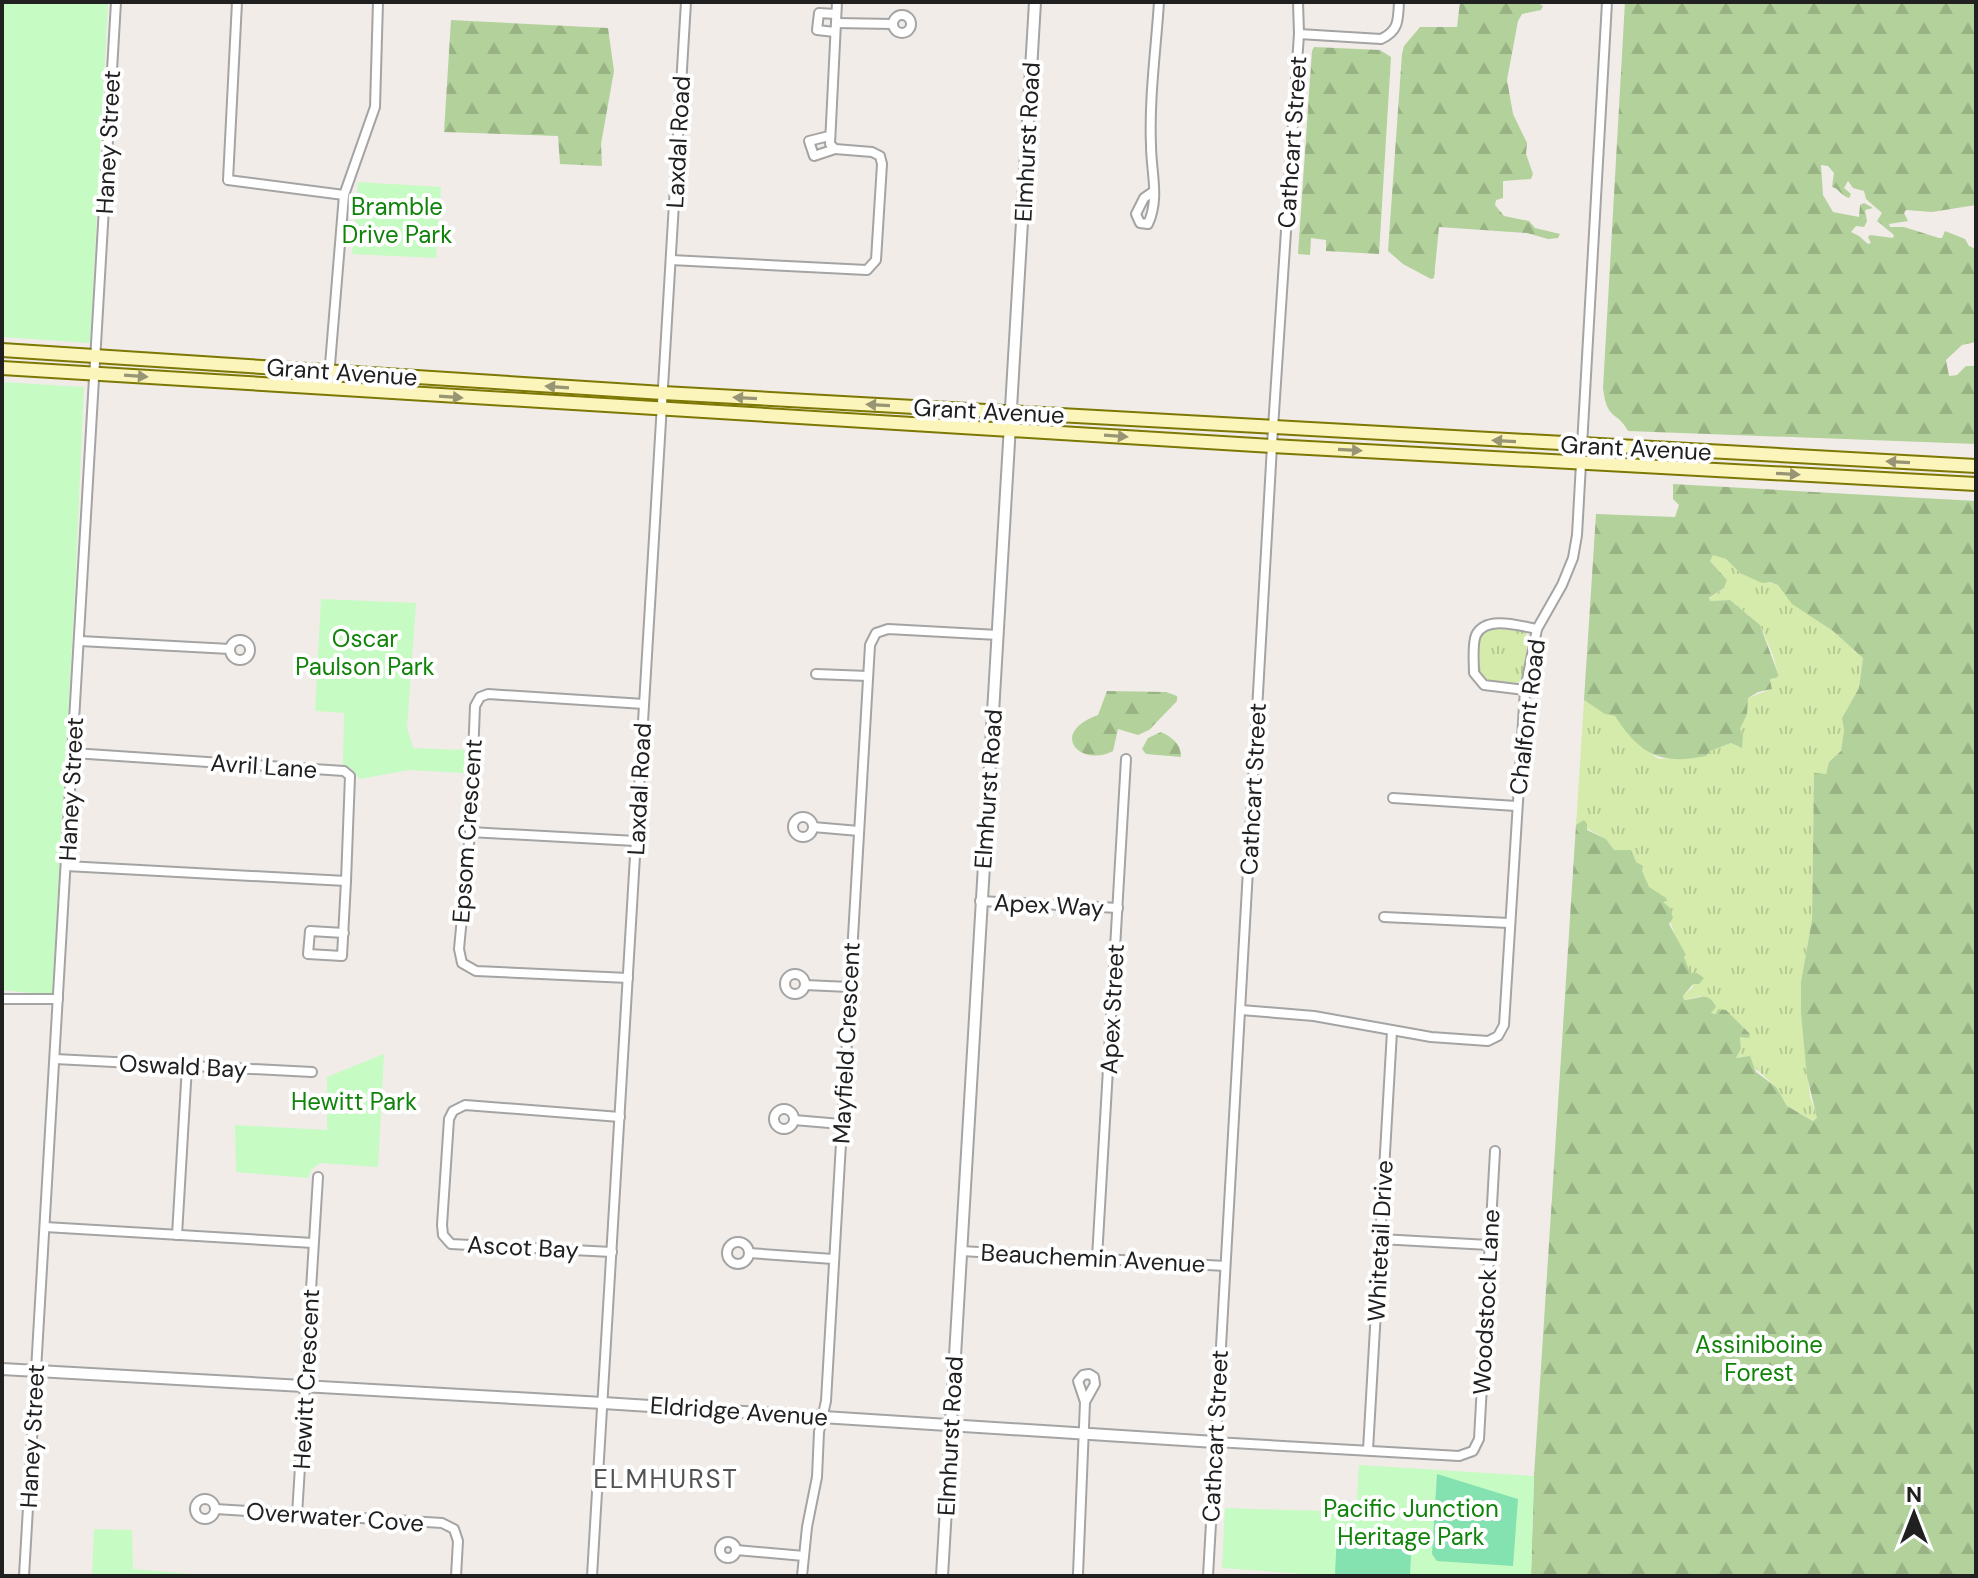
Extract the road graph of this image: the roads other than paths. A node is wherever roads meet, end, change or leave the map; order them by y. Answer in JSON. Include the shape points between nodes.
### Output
{"nodes":[{"id":1,"x":116,"y":2,"type":"edge"},
{"id":2,"x":237,"y":2,"type":"edge"},
{"id":3,"x":378,"y":2,"type":"edge"},
{"id":4,"x":686,"y":2,"type":"edge"},
{"id":5,"x":837,"y":2,"type":"edge"},
{"id":6,"x":1035,"y":2,"type":"edge"},
{"id":7,"x":1159,"y":2,"type":"edge"},
{"id":8,"x":1298,"y":2,"type":"edge"},
{"id":9,"x":1399,"y":2,"type":"edge"},
{"id":10,"x":1607,"y":2,"type":"edge"},
{"id":11,"x":836,"y":23,"type":"junction"},
{"id":12,"x":893,"y":24,"type":"dead end"},
{"id":13,"x":1299,"y":34,"type":"junction"},
{"id":14,"x":829,"y":136,"type":"junction"},
{"id":15,"x":835,"y":149,"type":"junction"},
{"id":16,"x":1154,"y":191,"type":"dead end"},
{"id":17,"x":344,"y":195,"type":"junction"},
{"id":18,"x":671,"y":260,"type":"junction"},
{"id":19,"x":5,"y":349,"type":"edge"},
{"id":20,"x":95,"y":355,"type":"junction"},
{"id":21,"x":2,"y":368,"type":"edge"},
{"id":22,"x":330,"y":371,"type":"junction"},
{"id":23,"x":96,"y":373,"type":"junction"},
{"id":24,"x":328,"y":389,"type":"junction"},
{"id":25,"x":663,"y":393,"type":"junction"},
{"id":26,"x":823,"y":402,"type":"junction"},
{"id":27,"x":663,"y":410,"type":"junction"},
{"id":28,"x":1012,"y":412,"type":"junction"},
{"id":29,"x":821,"y":419,"type":"junction"},
{"id":30,"x":1273,"y":428,"type":"junction"},
{"id":31,"x":1011,"y":429,"type":"junction"},
{"id":32,"x":1582,"y":445,"type":"junction"},
{"id":33,"x":1272,"y":446,"type":"junction"},
{"id":34,"x":1581,"y":463,"type":"junction"},
{"id":35,"x":1976,"y":466,"type":"edge"},
{"id":36,"x":1976,"y":484,"type":"edge"},
{"id":37,"x":1537,"y":629,"type":"junction"},
{"id":38,"x":998,"y":635,"type":"junction"},
{"id":39,"x":80,"y":641,"type":"junction"},
{"id":40,"x":230,"y":649,"type":"dead end"},
{"id":41,"x":816,"y":674,"type":"dead end"},
{"id":42,"x":868,"y":676,"type":"junction"},
{"id":43,"x":1525,"y":690,"type":"junction"},
{"id":44,"x":644,"y":704,"type":"junction"},
{"id":45,"x":73,"y":753,"type":"junction"},
{"id":46,"x":1126,"y":759,"type":"dead end"},
{"id":47,"x":1393,"y":798,"type":"dead end"},
{"id":48,"x":1516,"y":806,"type":"junction"},
{"id":49,"x":813,"y":827,"type":"dead end"},
{"id":50,"x":859,"y":831,"type":"junction"},
{"id":51,"x":470,"y":832,"type":"junction"},
{"id":52,"x":636,"y":841,"type":"junction"},
{"id":53,"x":66,"y":866,"type":"junction"},
{"id":54,"x":346,"y":881,"type":"junction"},
{"id":55,"x":980,"y":901,"type":"junction"},
{"id":56,"x":1118,"y":908,"type":"junction"},
{"id":57,"x":1384,"y":917,"type":"dead end"},
{"id":58,"x":1509,"y":923,"type":"junction"},
{"id":59,"x":344,"y":933,"type":"junction"},
{"id":60,"x":628,"y":978,"type":"junction"},
{"id":61,"x":805,"y":985,"type":"dead end"},
{"id":62,"x":849,"y":987,"type":"junction"},
{"id":63,"x":2,"y":999,"type":"edge"},
{"id":64,"x":58,"y":999,"type":"junction"},
{"id":65,"x":1241,"y":1010,"type":"junction"},
{"id":66,"x":1392,"y":1031,"type":"junction"},
{"id":67,"x":55,"y":1059,"type":"junction"},
{"id":68,"x":187,"y":1066,"type":"junction"},
{"id":69,"x":312,"y":1072,"type":"dead end"},
{"id":70,"x":620,"y":1117,"type":"junction"},
{"id":71,"x":794,"y":1120,"type":"dead end"},
{"id":72,"x":841,"y":1124,"type":"junction"},
{"id":73,"x":1495,"y":1151,"type":"dead end"},
{"id":74,"x":318,"y":1177,"type":"dead end"},
{"id":75,"x":45,"y":1227,"type":"junction"},
{"id":76,"x":177,"y":1235,"type":"junction"},
{"id":77,"x":1380,"y":1239,"type":"junction"},
{"id":78,"x":313,"y":1243,"type":"junction"},
{"id":79,"x":1489,"y":1245,"type":"junction"},
{"id":80,"x":961,"y":1251,"type":"junction"},
{"id":81,"x":612,"y":1252,"type":"junction"},
{"id":82,"x":749,"y":1253,"type":"dead end"},
{"id":83,"x":1097,"y":1258,"type":"junction"},
{"id":84,"x":833,"y":1259,"type":"junction"},
{"id":85,"x":1225,"y":1266,"type":"junction"},
{"id":86,"x":2,"y":1369,"type":"edge"},
{"id":87,"x":36,"y":1371,"type":"junction"},
{"id":88,"x":306,"y":1387,"type":"junction"},
{"id":89,"x":1085,"y":1402,"type":"dead end"},
{"id":90,"x":603,"y":1403,"type":"junction"},
{"id":91,"x":823,"y":1417,"type":"junction"},
{"id":92,"x":951,"y":1427,"type":"junction"},
{"id":93,"x":1085,"y":1434,"type":"junction"},
{"id":94,"x":1215,"y":1442,"type":"junction"},
{"id":95,"x":1368,"y":1450,"type":"junction"},
{"id":96,"x":1473,"y":1451,"type":"joint"},
{"id":97,"x":215,"y":1509,"type":"dead end"},
{"id":98,"x":297,"y":1515,"type":"junction"},
{"id":99,"x":736,"y":1550,"type":"dead end"},
{"id":100,"x":804,"y":1556,"type":"junction"},
{"id":101,"x":1078,"y":1574,"type":"edge"},
{"id":102,"x":24,"y":1576,"type":"edge"},
{"id":103,"x":456,"y":1576,"type":"edge"},
{"id":104,"x":592,"y":1576,"type":"edge"},
{"id":105,"x":802,"y":1576,"type":"edge"},
{"id":106,"x":942,"y":1576,"type":"edge"},
{"id":107,"x":1208,"y":1576,"type":"edge"}],
"edges":[{"from":1,"to":20,"type":"street","name":"Haney Street"},
{"from":2,"to":17,"type":"street","via":[[228,180]]},
{"from":3,"to":17,"type":"street","via":[[375,107]]},
{"from":4,"to":18,"type":"street","name":"Laxdal Road"},
{"from":5,"to":11,"type":"street"},
{"from":6,"to":28,"type":"street","name":"Elmhurst Road"},
{"from":7,"to":16,"type":"street","via":[[1151,146]]},
{"from":8,"to":13,"type":"street","name":"Cathcart Street"},
{"from":9,"to":13,"type":"street","via":[[1398,26],[1381,39]]},
{"from":10,"to":32,"type":"street","name":"Chalfont Road"},
{"from":11,"to":12,"type":"street"},
{"from":11,"to":14,"type":"street"},
{"from":13,"to":30,"type":"street","name":"Cathcart Street"},
{"from":14,"to":15,"type":"street"},
{"from":14,"to":15,"type":"street","via":[[809,141],[814,156]]},
{"from":15,"to":18,"type":"street","via":[[880,156],[876,260],[867,270]]},
{"from":17,"to":22,"type":"street"},
{"from":18,"to":25,"type":"street","name":"Laxdal Road"},
{"from":19,"to":20,"type":"main road","name":"Grant Avenue"},
{"from":20,"to":22,"type":"main road","name":"Grant Avenue"},
{"from":20,"to":23,"type":"street","name":"Haney Street"},
{"from":21,"to":23,"type":"main road","name":"Grant Avenue"},
{"from":22,"to":24,"type":"street"},
{"from":25,"to":22,"type":"main road","name":"Grant Avenue","one_way":true},
{"from":23,"to":24,"type":"main road","name":"Grant Avenue","one_way":true},
{"from":23,"to":39,"type":"street","name":"Haney Street"},
{"from":24,"to":27,"type":"main road","name":"Grant Avenue","one_way":true},
{"from":26,"to":25,"type":"main road","name":"Grant Avenue","one_way":true},
{"from":25,"to":27,"type":"street","name":"Laxdal Road"},
{"from":28,"to":26,"type":"main road","name":"Grant Avenue","one_way":true},
{"from":26,"to":29,"type":"main road"},
{"from":27,"to":29,"type":"main road","name":"Grant Avenue"},
{"from":27,"to":44,"type":"street","name":"Laxdal Road"},
{"from":28,"to":30,"type":"main road","name":"Grant Avenue"},
{"from":28,"to":31,"type":"street","name":"Elmhurst Road"},
{"from":29,"to":31,"type":"main road","name":"Grant Avenue"},
{"from":32,"to":30,"type":"main road","name":"Grant Avenue","one_way":true},
{"from":30,"to":33,"type":"street","name":"Cathcart Street"},
{"from":31,"to":33,"type":"main road","name":"Grant Avenue","one_way":true},
{"from":31,"to":38,"type":"street","name":"Elmhurst Road"},
{"from":32,"to":34,"type":"street","name":"Chalfont Road"},
{"from":35,"to":32,"type":"main road","name":"Grant Avenue","one_way":true},
{"from":33,"to":34,"type":"main road","name":"Grant Avenue","one_way":true},
{"from":33,"to":65,"type":"street","name":"Cathcart Street"},
{"from":34,"to":36,"type":"main road","name":"Grant Avenue","one_way":true},
{"from":34,"to":37,"type":"street","name":"Chalfont Road","via":[[1573,558]]},
{"from":37,"to":43,"type":"street","name":"Chalfont Road"},
{"from":37,"to":43,"type":"street","via":[[1495,623],[1475,636],[1474,673],[1484,685]]},
{"from":38,"to":42,"type":"street","name":"Mayfield Crescent","via":[[881,630],[872,639]]},
{"from":38,"to":55,"type":"street","name":"Elmhurst Road"},
{"from":39,"to":40,"type":"street"},
{"from":39,"to":45,"type":"street","name":"Haney Street"},
{"from":41,"to":42,"type":"street"},
{"from":42,"to":50,"type":"street","name":"Mayfield Crescent"},
{"from":43,"to":48,"type":"street","name":"Chalfont Road"},
{"from":44,"to":51,"type":"street","name":"Epsom Crescent","via":[[480,697],[475,706]]},
{"from":44,"to":52,"type":"street","name":"Laxdal Road"},
{"from":45,"to":53,"type":"street","name":"Haney Street"},
{"from":45,"to":54,"type":"street","name":"Avril Lane","via":[[344,771],[350,776]]},
{"from":46,"to":56,"type":"street","name":"Apex Street"},
{"from":47,"to":48,"type":"street"},
{"from":48,"to":58,"type":"street","name":"Chalfont Road"},
{"from":49,"to":50,"type":"street"},
{"from":50,"to":62,"type":"street","name":"Mayfield Crescent"},
{"from":51,"to":52,"type":"street"},
{"from":51,"to":60,"type":"street","name":"Epsom Crescent","via":[[462,963],[476,971]]},
{"from":52,"to":60,"type":"street","name":"Laxdal Road"},
{"from":53,"to":54,"type":"street"},
{"from":53,"to":64,"type":"street","name":"Haney Street"},
{"from":54,"to":59,"type":"street","name":"Avril Lane"},
{"from":55,"to":56,"type":"street","name":"Apex Way"},
{"from":55,"to":80,"type":"street","name":"Elmhurst Road"},
{"from":56,"to":83,"type":"street","name":"Apex Street"},
{"from":57,"to":58,"type":"street"},
{"from":58,"to":66,"type":"street","name":"Chalfont Road","via":[[1504,1025],[1498,1036],[1488,1041]]},
{"from":59,"to":59,"type":"street","via":[[310,931],[308,954],[342,956]]},
{"from":60,"to":70,"type":"street","name":"Laxdal Road"},
{"from":61,"to":62,"type":"street"},
{"from":62,"to":72,"type":"street","name":"Mayfield Crescent"},
{"from":63,"to":64,"type":"street"},
{"from":64,"to":67,"type":"street","name":"Haney Street"},
{"from":65,"to":66,"type":"street","name":"Chalfont Road","via":[[1314,1016]]},
{"from":65,"to":85,"type":"street","name":"Cathcart Street"},
{"from":66,"to":77,"type":"street","name":"Whitetail Drive"},
{"from":67,"to":68,"type":"street","name":"Oswald Bay"},
{"from":67,"to":75,"type":"street","name":"Haney Street"},
{"from":68,"to":69,"type":"street","name":"Oswald Bay"},
{"from":68,"to":76,"type":"street"},
{"from":70,"to":81,"type":"street","name":"Laxdal Road"},
{"from":70,"to":81,"type":"street","name":"Ascot Bay","via":[[465,1105],[453,1111],[442,1225],[451,1244]]},
{"from":71,"to":72,"type":"street"},
{"from":72,"to":84,"type":"street","name":"Mayfield Crescent"},
{"from":73,"to":79,"type":"street","name":"Woodstock Lane"},
{"from":74,"to":78,"type":"street","name":"Hewitt Crescent"},
{"from":75,"to":76,"type":"street"},
{"from":75,"to":87,"type":"street","name":"Haney Street"},
{"from":76,"to":78,"type":"street"},
{"from":77,"to":79,"type":"street"},
{"from":77,"to":95,"type":"street","name":"Whitetail Drive"},
{"from":78,"to":88,"type":"street","name":"Hewitt Crescent"},
{"from":79,"to":96,"type":"street","name":"Woodstock Lane","via":[[1479,1439]]},
{"from":80,"to":83,"type":"street","name":"Beauchemin Avenue"},
{"from":80,"to":92,"type":"street","name":"Elmhurst Road"},
{"from":81,"to":90,"type":"street","name":"Laxdal Road"},
{"from":82,"to":84,"type":"street"},
{"from":83,"to":85,"type":"street","name":"Beauchemin Avenue"},
{"from":84,"to":91,"type":"street","name":"Mayfield Crescent"},
{"from":85,"to":94,"type":"street","name":"Cathcart Street"},
{"from":86,"to":87,"type":"street","name":"Eldridge Avenue"},
{"from":87,"to":88,"type":"street","name":"Eldridge Avenue"},
{"from":87,"to":102,"type":"street","name":"Haney Street"},
{"from":88,"to":90,"type":"street","name":"Eldridge Avenue"},
{"from":88,"to":98,"type":"street","name":"Hewitt Crescent"},
{"from":89,"to":93,"type":"street"},
{"from":90,"to":91,"type":"street","name":"Eldridge Avenue"},
{"from":90,"to":104,"type":"street","name":"Laxdal Road"},
{"from":91,"to":92,"type":"street","name":"Eldridge Avenue"},
{"from":91,"to":100,"type":"street","name":"Mayfield Crescent"},
{"from":92,"to":93,"type":"street","name":"Eldridge Avenue"},
{"from":92,"to":106,"type":"street","name":"Elmhurst Road"},
{"from":93,"to":94,"type":"street","name":"Eldridge Avenue"},
{"from":93,"to":101,"type":"street"},
{"from":94,"to":95,"type":"street","name":"Eldridge Avenue"},
{"from":94,"to":107,"type":"street","name":"Cathcart Street"},
{"from":95,"to":96,"type":"street","name":"Eldridge Avenue","via":[[1459,1456]]},
{"from":97,"to":98,"type":"street","name":"Overwater Cove"},
{"from":98,"to":103,"type":"street","name":"Overwater Cove","via":[[442,1523],[454,1529],[458,1541]]},
{"from":99,"to":100,"type":"street"},
{"from":100,"to":105,"type":"street","name":"Mayfield Crescent"}]}
